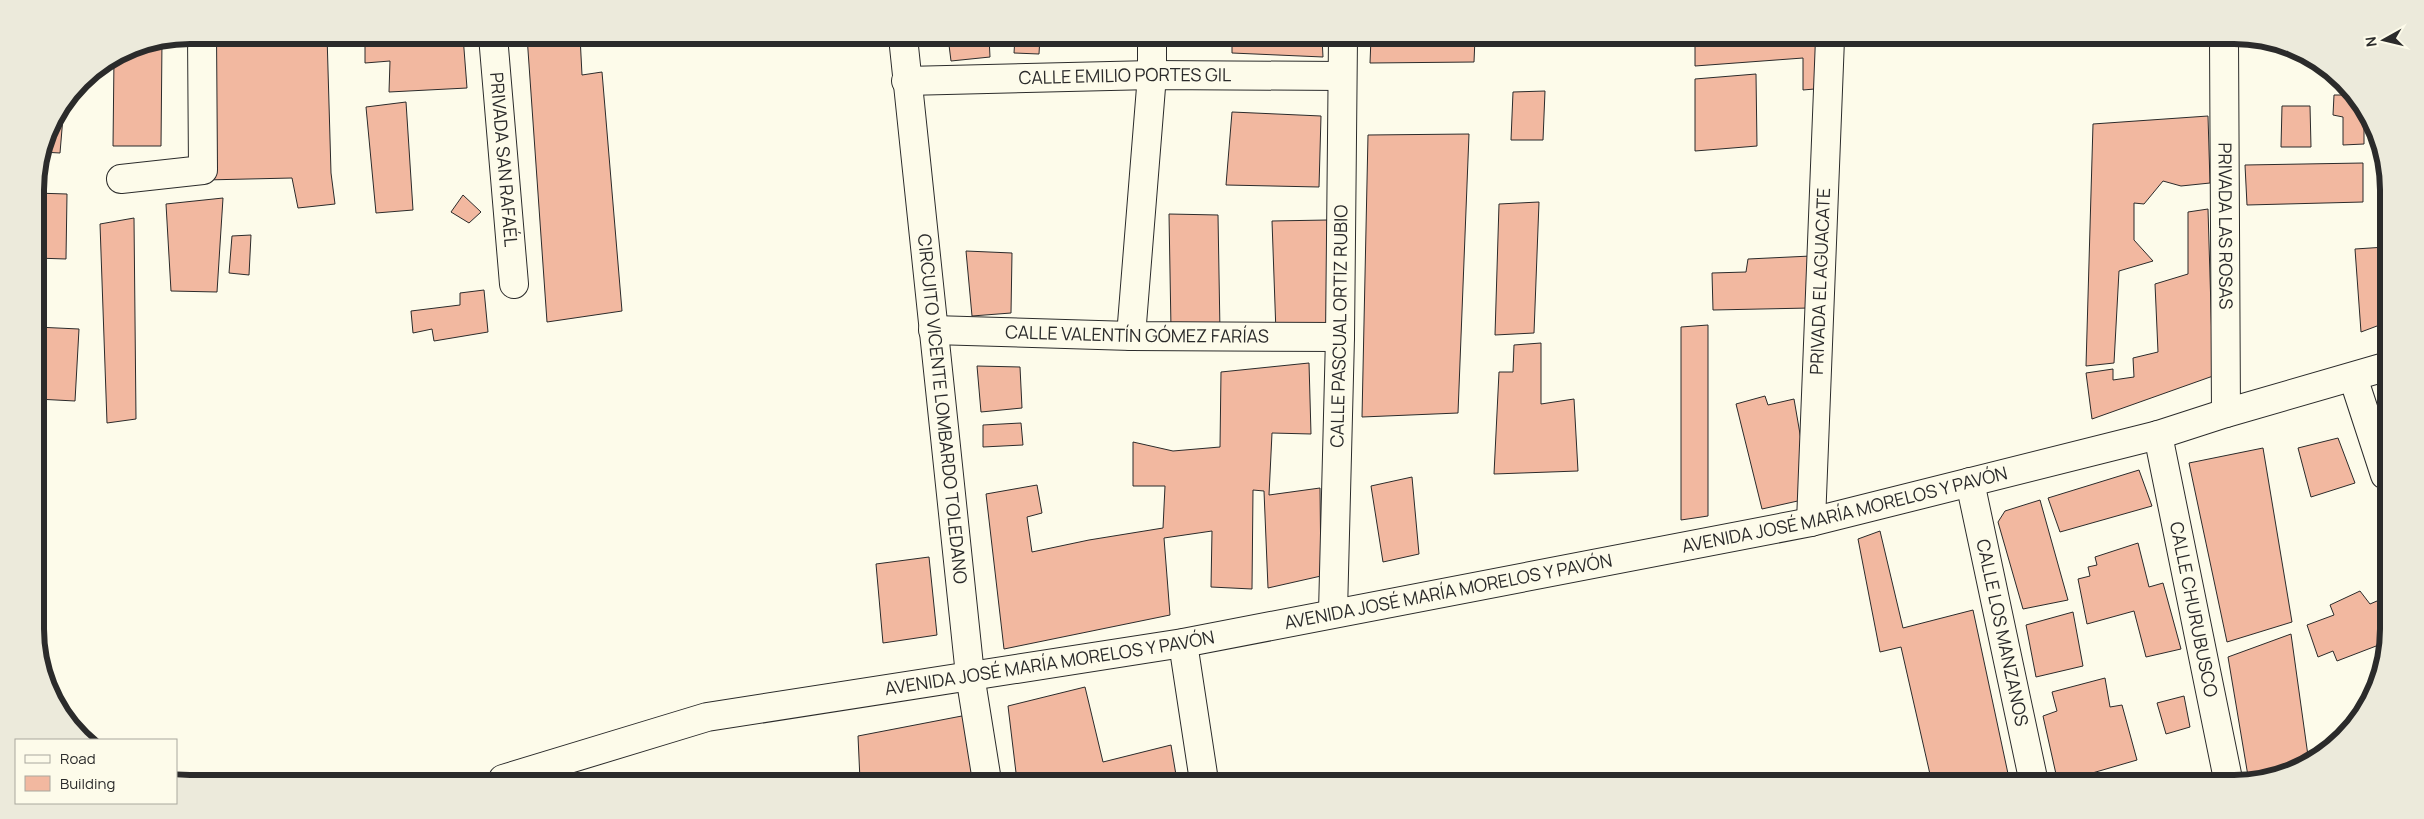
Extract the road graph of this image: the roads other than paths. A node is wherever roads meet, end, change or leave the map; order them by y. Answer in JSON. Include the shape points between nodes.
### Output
{"nodes":[{"id":1,"x":202,"y":44,"type":"edge"},
{"id":2,"x":494,"y":44,"type":"edge"},
{"id":3,"x":903,"y":44,"type":"edge"},
{"id":4,"x":1152,"y":44,"type":"edge"},
{"id":5,"x":1343,"y":44,"type":"edge"},
{"id":6,"x":1830,"y":44,"type":"edge"},
{"id":7,"x":2224,"y":44,"type":"edge"},
{"id":8,"x":1152,"y":76,"type":"junction"},
{"id":9,"x":1342,"y":76,"type":"junction"},
{"id":10,"x":906,"y":81,"type":"junction"},
{"id":11,"x":121,"y":179,"type":"dead end"},
{"id":12,"x":514,"y":284,"type":"dead end"},
{"id":13,"x":933,"y":330,"type":"junction"},
{"id":14,"x":1131,"y":336,"type":"junction"},
{"id":15,"x":1340,"y":337,"type":"junction"},
{"id":16,"x":2380,"y":369,"type":"edge"},
{"id":17,"x":2353,"y":377,"type":"junction"},
{"id":18,"x":2226,"y":413,"type":"junction"},
{"id":19,"x":2158,"y":435,"type":"junction"},
{"id":20,"x":2380,"y":460,"type":"edge"},
{"id":21,"x":1970,"y":482,"type":"junction"},
{"id":22,"x":1811,"y":522,"type":"junction"},
{"id":23,"x":1334,"y":612,"type":"junction"},
{"id":24,"x":1183,"y":643,"type":"junction"},
{"id":25,"x":970,"y":675,"type":"junction"},
{"id":26,"x":519,"y":775,"type":"edge"},
{"id":27,"x":986,"y":775,"type":"edge"},
{"id":28,"x":1203,"y":775,"type":"edge"},
{"id":29,"x":2032,"y":775,"type":"edge"},
{"id":30,"x":2227,"y":775,"type":"edge"}],
"edges":[{"from":1,"to":11,"type":"street","via":[[203,170]]},
{"from":2,"to":12,"type":"street","name":"PRIVADA SAN RAFAÉL"},
{"from":3,"to":10,"type":"street","name":"CIRCUITO VICENTE LOMBARDO TOLEDANO"},
{"from":4,"to":8,"type":"street"},
{"from":5,"to":9,"type":"street","name":"CALLE PASCUAL ORTIZ RUBIO"},
{"from":6,"to":22,"type":"street","name":"PRIVADA EL AGUACATE"},
{"from":7,"to":18,"type":"street","name":"PRIVADA LAS ROSAS"},
{"from":8,"to":9,"type":"street","name":"CALLE EMILIO PORTES GIL"},
{"from":8,"to":10,"type":"street","name":"CALLE EMILIO PORTES GIL"},
{"from":8,"to":14,"type":"street"},
{"from":9,"to":15,"type":"street","name":"CALLE PASCUAL ORTIZ RUBIO"},
{"from":10,"to":13,"type":"street","name":"CIRCUITO VICENTE LOMBARDO TOLEDANO"},
{"from":13,"to":14,"type":"street","name":"CALLE VALENTÍN GÓMEZ FARÍAS"},
{"from":13,"to":25,"type":"street","name":"CIRCUITO VICENTE LOMBARDO TOLEDANO"},
{"from":14,"to":15,"type":"street","name":"CALLE VALENTÍN GÓMEZ FARÍAS"},
{"from":15,"to":23,"type":"street","name":"CALLE PASCUAL ORTIZ RUBIO"},
{"from":16,"to":17,"type":"street","name":"AVENIDA JOSÉ MARÍA MORELOS Y PAVÓN"},
{"from":17,"to":18,"type":"street","name":"AVENIDA JOSÉ MARÍA MORELOS Y PAVÓN"},
{"from":17,"to":20,"type":"street"},
{"from":18,"to":19,"type":"street","name":"AVENIDA JOSÉ MARÍA MORELOS Y PAVÓN"},
{"from":19,"to":21,"type":"street","name":"AVENIDA JOSÉ MARÍA MORELOS Y PAVÓN"},
{"from":19,"to":30,"type":"street","name":"CALLE CHURUBUSCO"},
{"from":21,"to":22,"type":"street","name":"AVENIDA JOSÉ MARÍA MORELOS Y PAVÓN"},
{"from":21,"to":29,"type":"street","name":"CALLE LOS MANZANOS"},
{"from":22,"to":23,"type":"street","name":"AVENIDA JOSÉ MARÍA MORELOS Y PAVÓN"},
{"from":23,"to":24,"type":"street","name":"AVENIDA JOSÉ MARÍA MORELOS Y PAVÓN"},
{"from":24,"to":25,"type":"street","name":"AVENIDA JOSÉ MARÍA MORELOS Y PAVÓN"},
{"from":24,"to":28,"type":"street"},
{"from":25,"to":26,"type":"street","name":"AVENIDA JOSÉ MARÍA MORELOS Y PAVÓN","via":[[707,717]]},
{"from":25,"to":27,"type":"street","name":"CIRCUITO VICENTE LOMBARDO TOLEDANO"}]}
